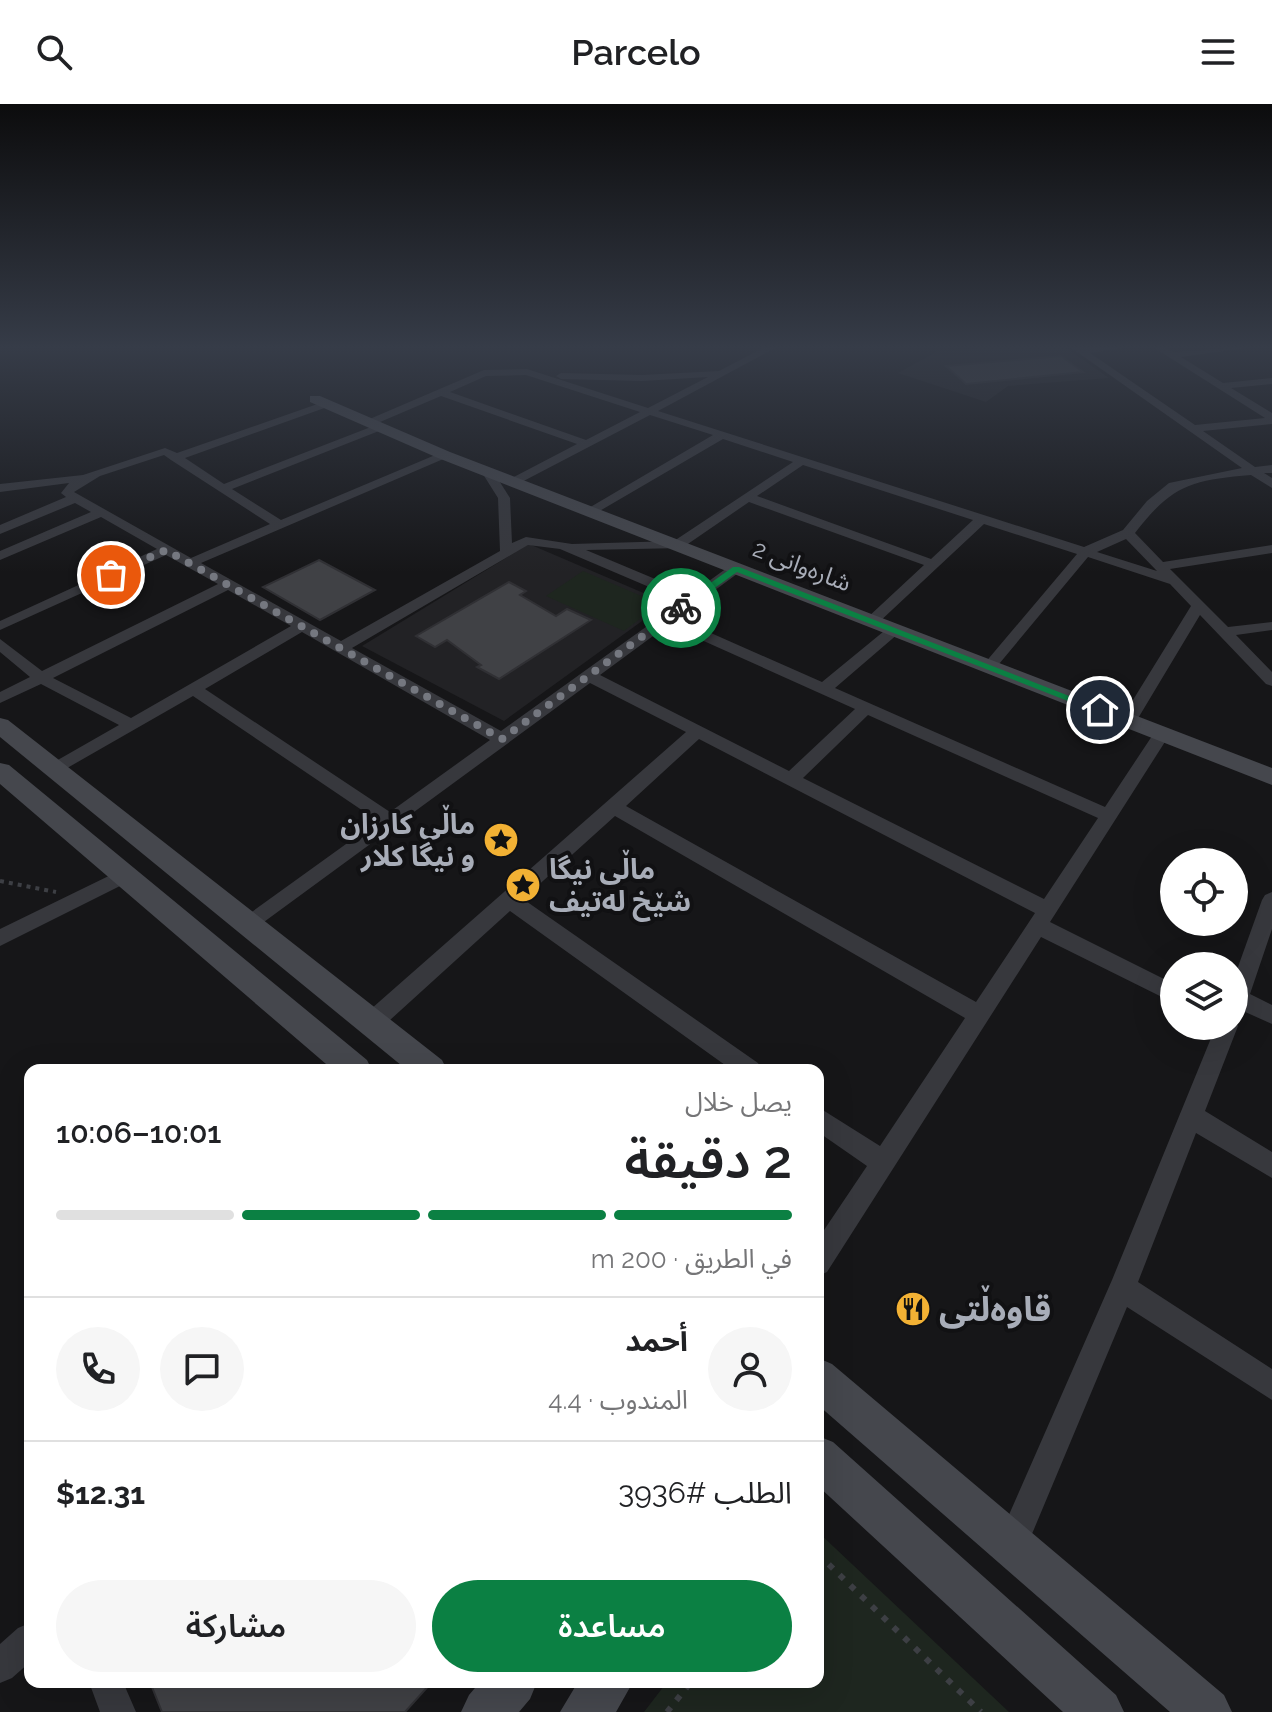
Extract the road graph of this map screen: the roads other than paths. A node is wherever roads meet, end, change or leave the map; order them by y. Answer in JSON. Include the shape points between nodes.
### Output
{"nodes":[{"id":1,"x":266,"y":422,"type":"edge"},
{"id":2,"x":367,"y":422,"type":"edge"},
{"id":3,"x":380,"y":422,"type":"edge"},
{"id":4,"x":525,"y":422,"type":"edge"},
{"id":5,"x":629,"y":422,"type":"edge"},
{"id":6,"x":685,"y":422,"type":"edge"},
{"id":7,"x":1183,"y":422,"type":"edge"},
{"id":8,"x":1254,"y":422,"type":"edge"},
{"id":9,"x":374,"y":425,"type":"junction"},
{"id":10,"x":1193,"y":429,"type":"junction"},
{"id":11,"x":723,"y":434,"type":"junction"},
{"id":12,"x":587,"y":444,"type":"junction"},
{"id":13,"x":444,"y":455,"type":"junction"},
{"id":14,"x":175,"y":458,"type":"junction"},
{"id":15,"x":803,"y":460,"type":"junction"},
{"id":16,"x":1272,"y":469,"type":"edge"},
{"id":17,"x":487,"y":471,"type":"junction"},
{"id":18,"x":1253,"y":471,"type":"junction"},
{"id":19,"x":85,"y":478,"type":"junction"},
{"id":20,"x":514,"y":482,"type":"junction"},
{"id":21,"x":1272,"y":484,"type":"edge"},
{"id":22,"x":0,"y":488,"type":"edge"},
{"id":23,"x":224,"y":488,"type":"junction"},
{"id":24,"x":748,"y":497,"type":"junction"},
{"id":25,"x":73,"y":499,"type":"junction"},
{"id":26,"x":591,"y":512,"type":"junction"},
{"id":27,"x":100,"y":513,"type":"junction"},
{"id":28,"x":983,"y":518,"type":"junction"},
{"id":29,"x":280,"y":525,"type":"junction"},
{"id":30,"x":0,"y":530,"type":"edge"},
{"id":31,"x":1128,"y":533,"type":"junction"},
{"id":32,"x":563,"y":545,"type":"junction"},
{"id":33,"x":677,"y":545,"type":"junction"},
{"id":34,"x":1272,"y":549,"type":"edge"},
{"id":35,"x":166,"y":550,"type":"junction"},
{"id":36,"x":506,"y":550,"type":"junction"},
{"id":37,"x":1085,"y":552,"type":"junction"},
{"id":38,"x":0,"y":556,"type":"edge"},
{"id":39,"x":190,"y":563,"type":"junction"},
{"id":40,"x":933,"y":564,"type":"junction"},
{"id":41,"x":1161,"y":566,"type":"junction"},
{"id":42,"x":736,"y":568,"type":"junction"},
{"id":43,"x":1175,"y":581,"type":"junction"},
{"id":44,"x":228,"y":585,"type":"junction"},
{"id":45,"x":692,"y":600,"type":"junction"},
{"id":46,"x":1199,"y":605,"type":"junction"},
{"id":47,"x":666,"y":619,"type":"junction"},
{"id":48,"x":872,"y":621,"type":"junction"},
{"id":49,"x":0,"y":626,"type":"edge"},
{"id":50,"x":302,"y":626,"type":"junction"},
{"id":51,"x":1272,"y":626,"type":"edge"},
{"id":52,"x":894,"y":630,"type":"junction"},
{"id":53,"x":1225,"y":632,"type":"junction"},
{"id":54,"x":0,"y":644,"type":"edge"},
{"id":55,"x":340,"y":648,"type":"junction"},
{"id":56,"x":989,"y":667,"type":"junction"},
{"id":57,"x":589,"y":676,"type":"junction"},
{"id":58,"x":41,"y":678,"type":"junction"},
{"id":59,"x":1272,"y":681,"type":"edge"},
{"id":60,"x":194,"y":689,"type":"junction"},
{"id":61,"x":824,"y":689,"type":"junction"},
{"id":62,"x":0,"y":698,"type":"edge"},
{"id":63,"x":866,"y":708,"type":"junction"},
{"id":64,"x":1128,"y":721,"type":"junction"},
{"id":65,"x":0,"y":725,"type":"edge"},
{"id":66,"x":132,"y":725,"type":"junction"},
{"id":67,"x":698,"y":731,"type":"junction"},
{"id":68,"x":1162,"y":734,"type":"junction"},
{"id":69,"x":502,"y":739,"type":"junction"},
{"id":70,"x":55,"y":769,"type":"junction"},
{"id":71,"x":0,"y":771,"type":"edge"},
{"id":72,"x":1272,"y":777,"type":"edge"},
{"id":73,"x":791,"y":779,"type":"junction"},
{"id":74,"x":615,"y":808,"type":"junction"},
{"id":75,"x":1109,"y":816,"type":"junction"},
{"id":76,"x":391,"y":821,"type":"junction"},
{"id":77,"x":123,"y":876,"type":"junction"},
{"id":78,"x":1272,"y":900,"type":"edge"},
{"id":79,"x":510,"y":901,"type":"junction"},
{"id":80,"x":1042,"y":917,"type":"junction"},
{"id":81,"x":249,"y":925,"type":"junction"},
{"id":82,"x":0,"y":938,"type":"edge"},
{"id":83,"x":303,"y":969,"type":"junction"},
{"id":84,"x":1248,"y":969,"type":"edge"},
{"id":85,"x":1160,"y":986,"type":"edge"},
{"id":86,"x":269,"y":997,"type":"junction"},
{"id":87,"x":1248,"y":1007,"type":"edge"},
{"id":88,"x":979,"y":1015,"type":"junction"},
{"id":89,"x":1272,"y":1015,"type":"edge"},
{"id":90,"x":365,"y":1018,"type":"junction"},
{"id":91,"x":1221,"y":1040,"type":"edge"},
{"id":92,"x":324,"y":1043,"type":"junction"},
{"id":93,"x":349,"y":1064,"type":"edge"},
{"id":94,"x":423,"y":1064,"type":"edge"},
{"id":95,"x":741,"y":1064,"type":"edge"},
{"id":96,"x":1191,"y":1116,"type":"junction"},
{"id":97,"x":824,"y":1122,"type":"edge"},
{"id":98,"x":883,"y":1163,"type":"junction"},
{"id":99,"x":1272,"y":1166,"type":"edge"},
{"id":100,"x":824,"y":1254,"type":"edge"},
{"id":101,"x":1122,"y":1288,"type":"junction"},
{"id":102,"x":824,"y":1383,"type":"edge"},
{"id":103,"x":1272,"y":1386,"type":"edge"},
{"id":104,"x":826,"y":1472,"type":"edge"},
{"id":105,"x":1013,"y":1542,"type":"junction"},
{"id":106,"x":24,"y":1645,"type":"edge"},
{"id":107,"x":0,"y":1666,"type":"edge"},
{"id":108,"x":108,"y":1688,"type":"edge"},
{"id":109,"x":508,"y":1688,"type":"edge"},
{"id":110,"x":604,"y":1688,"type":"edge"},
{"id":111,"x":118,"y":1712,"type":"edge"},
{"id":112,"x":486,"y":1712,"type":"edge"},
{"id":113,"x":585,"y":1712,"type":"edge"},
{"id":114,"x":1099,"y":1712,"type":"edge"},
{"id":115,"x":1207,"y":1712,"type":"edge"}],
"edges":[{"from":1,"to":14,"type":"street"},
{"from":2,"to":9,"type":"main road","name":"شارەوانی 2"},
{"from":3,"to":9,"type":"street"},
{"from":4,"to":12,"type":"street"},
{"from":5,"to":12,"type":"street"},
{"from":6,"to":11,"type":"street"},
{"from":7,"to":10,"type":"street"},
{"from":8,"to":10,"type":"street"},
{"from":9,"to":13,"type":"main road","name":"شارەوانی 2"},
{"from":9,"to":23,"type":"street"},
{"from":10,"to":18,"type":"street"},
{"from":11,"to":15,"type":"street"},
{"from":11,"to":26,"type":"street"},
{"from":12,"to":20,"type":"street"},
{"from":13,"to":17,"type":"main road","name":"شارەوانی 2"},
{"from":13,"to":29,"type":"street"},
{"from":14,"to":19,"type":"street","via":[[165,451]]},
{"from":14,"to":23,"type":"street"},
{"from":15,"to":24,"type":"street"},
{"from":15,"to":28,"type":"street"},
{"from":16,"to":18,"type":"street"},
{"from":17,"to":20,"type":"main road","name":"شارەوانی 2"},
{"from":17,"to":36,"type":"street","via":[[504,498]]},
{"from":18,"to":21,"type":"street"},
{"from":18,"to":31,"type":"street","via":[[1173,486]]},
{"from":19,"to":22,"type":"street"},
{"from":19,"to":25,"type":"street","via":[[70,486],[67,493]]},
{"from":20,"to":26,"type":"main road","name":"شارەوانی 2"},
{"from":23,"to":29,"type":"street"},
{"from":24,"to":33,"type":"street"},
{"from":24,"to":40,"type":"street"},
{"from":25,"to":27,"type":"street"},
{"from":25,"to":30,"type":"street"},
{"from":26,"to":33,"type":"main road","name":"شارەوانی 2"},
{"from":27,"to":35,"type":"street"},
{"from":27,"to":38,"type":"street"},
{"from":28,"to":37,"type":"street"},
{"from":28,"to":40,"type":"street"},
{"from":29,"to":39,"type":"street"},
{"from":31,"to":37,"type":"street"},
{"from":31,"to":41,"type":"street"},
{"from":32,"to":33,"type":"street"},
{"from":32,"to":36,"type":"street","via":[[526,541]]},
{"from":32,"to":45,"type":"street"},
{"from":33,"to":42,"type":"main road","name":"شارەوانی 2"},
{"from":34,"to":41,"type":"street"},
{"from":35,"to":39,"type":"street"},
{"from":35,"to":49,"type":"street"},
{"from":36,"to":55,"type":"street"},
{"from":37,"to":43,"type":"street"},
{"from":37,"to":56,"type":"street"},
{"from":39,"to":44,"type":"street"},
{"from":40,"to":48,"type":"street"},
{"from":41,"to":43,"type":"street"},
{"from":42,"to":45,"type":"street"},
{"from":42,"to":48,"type":"main road","name":"شارەوانی 2"},
{"from":43,"to":46,"type":"street"},
{"from":44,"to":50,"type":"street"},
{"from":44,"to":58,"type":"street"},
{"from":45,"to":47,"type":"street"},
{"from":46,"to":53,"type":"street"},
{"from":46,"to":64,"type":"street"},
{"from":47,"to":57,"type":"street"},
{"from":47,"to":61,"type":"street"},
{"from":48,"to":52,"type":"main road","name":"شارەوانی 2"},
{"from":50,"to":55,"type":"street"},
{"from":50,"to":60,"type":"street"},
{"from":51,"to":53,"type":"street"},
{"from":52,"to":56,"type":"main road","name":"شارەوانی 2"},
{"from":52,"to":61,"type":"street"},
{"from":53,"to":59,"type":"street"},
{"from":54,"to":58,"type":"street"},
{"from":55,"to":69,"type":"street"},
{"from":56,"to":64,"type":"main road","name":"شارەوانی 2"},
{"from":57,"to":67,"type":"street"},
{"from":57,"to":69,"type":"street"},
{"from":58,"to":62,"type":"street"},
{"from":58,"to":66,"type":"street"},
{"from":60,"to":66,"type":"street"},
{"from":60,"to":76,"type":"street"},
{"from":61,"to":63,"type":"street"},
{"from":63,"to":73,"type":"street"},
{"from":63,"to":75,"type":"street"},
{"from":64,"to":68,"type":"main road","name":"شارەوانی 2"},
{"from":65,"to":70,"type":"main road"},
{"from":66,"to":70,"type":"street"},
{"from":67,"to":73,"type":"street"},
{"from":67,"to":74,"type":"street"},
{"from":68,"to":72,"type":"main road","name":"شارەوانی 2"},
{"from":68,"to":75,"type":"street"},
{"from":69,"to":76,"type":"street"},
{"from":70,"to":81,"type":"main road"},
{"from":71,"to":77,"type":"main road"},
{"from":73,"to":80,"type":"street"},
{"from":74,"to":79,"type":"street"},
{"from":74,"to":88,"type":"street"},
{"from":75,"to":80,"type":"street"},
{"from":76,"to":81,"type":"street"},
{"from":77,"to":82,"type":"street"},
{"from":77,"to":86,"type":"main road"},
{"from":78,"to":84,"type":"street"},
{"from":79,"to":90,"type":"street"},
{"from":79,"to":95,"type":"street"},
{"from":80,"to":85,"type":"street"},
{"from":80,"to":88,"type":"street"},
{"from":81,"to":83,"type":"main road"},
{"from":83,"to":86,"type":"main road","via":[[298,983]]},
{"from":83,"to":90,"type":"main road"},
{"from":86,"to":92,"type":"main road"},
{"from":87,"to":89,"type":"street"},
{"from":88,"to":98,"type":"street"},
{"from":90,"to":92,"type":"main road","via":[[334,1021]]},
{"from":90,"to":94,"type":"main road"},
{"from":91,"to":96,"type":"street"},
{"from":92,"to":93,"type":"main road"},
{"from":96,"to":99,"type":"street"},
{"from":96,"to":101,"type":"street"},
{"from":97,"to":98,"type":"street"},
{"from":98,"to":100,"type":"street"},
{"from":101,"to":103,"type":"street"},
{"from":101,"to":105,"type":"street"},
{"from":102,"to":105,"type":"main road"},
{"from":104,"to":114,"type":"main road"},
{"from":105,"to":115,"type":"main road"},
{"from":106,"to":107,"type":"street"},
{"from":108,"to":111,"type":"street"},
{"from":109,"to":112,"type":"main road"},
{"from":110,"to":113,"type":"main road"}]}
